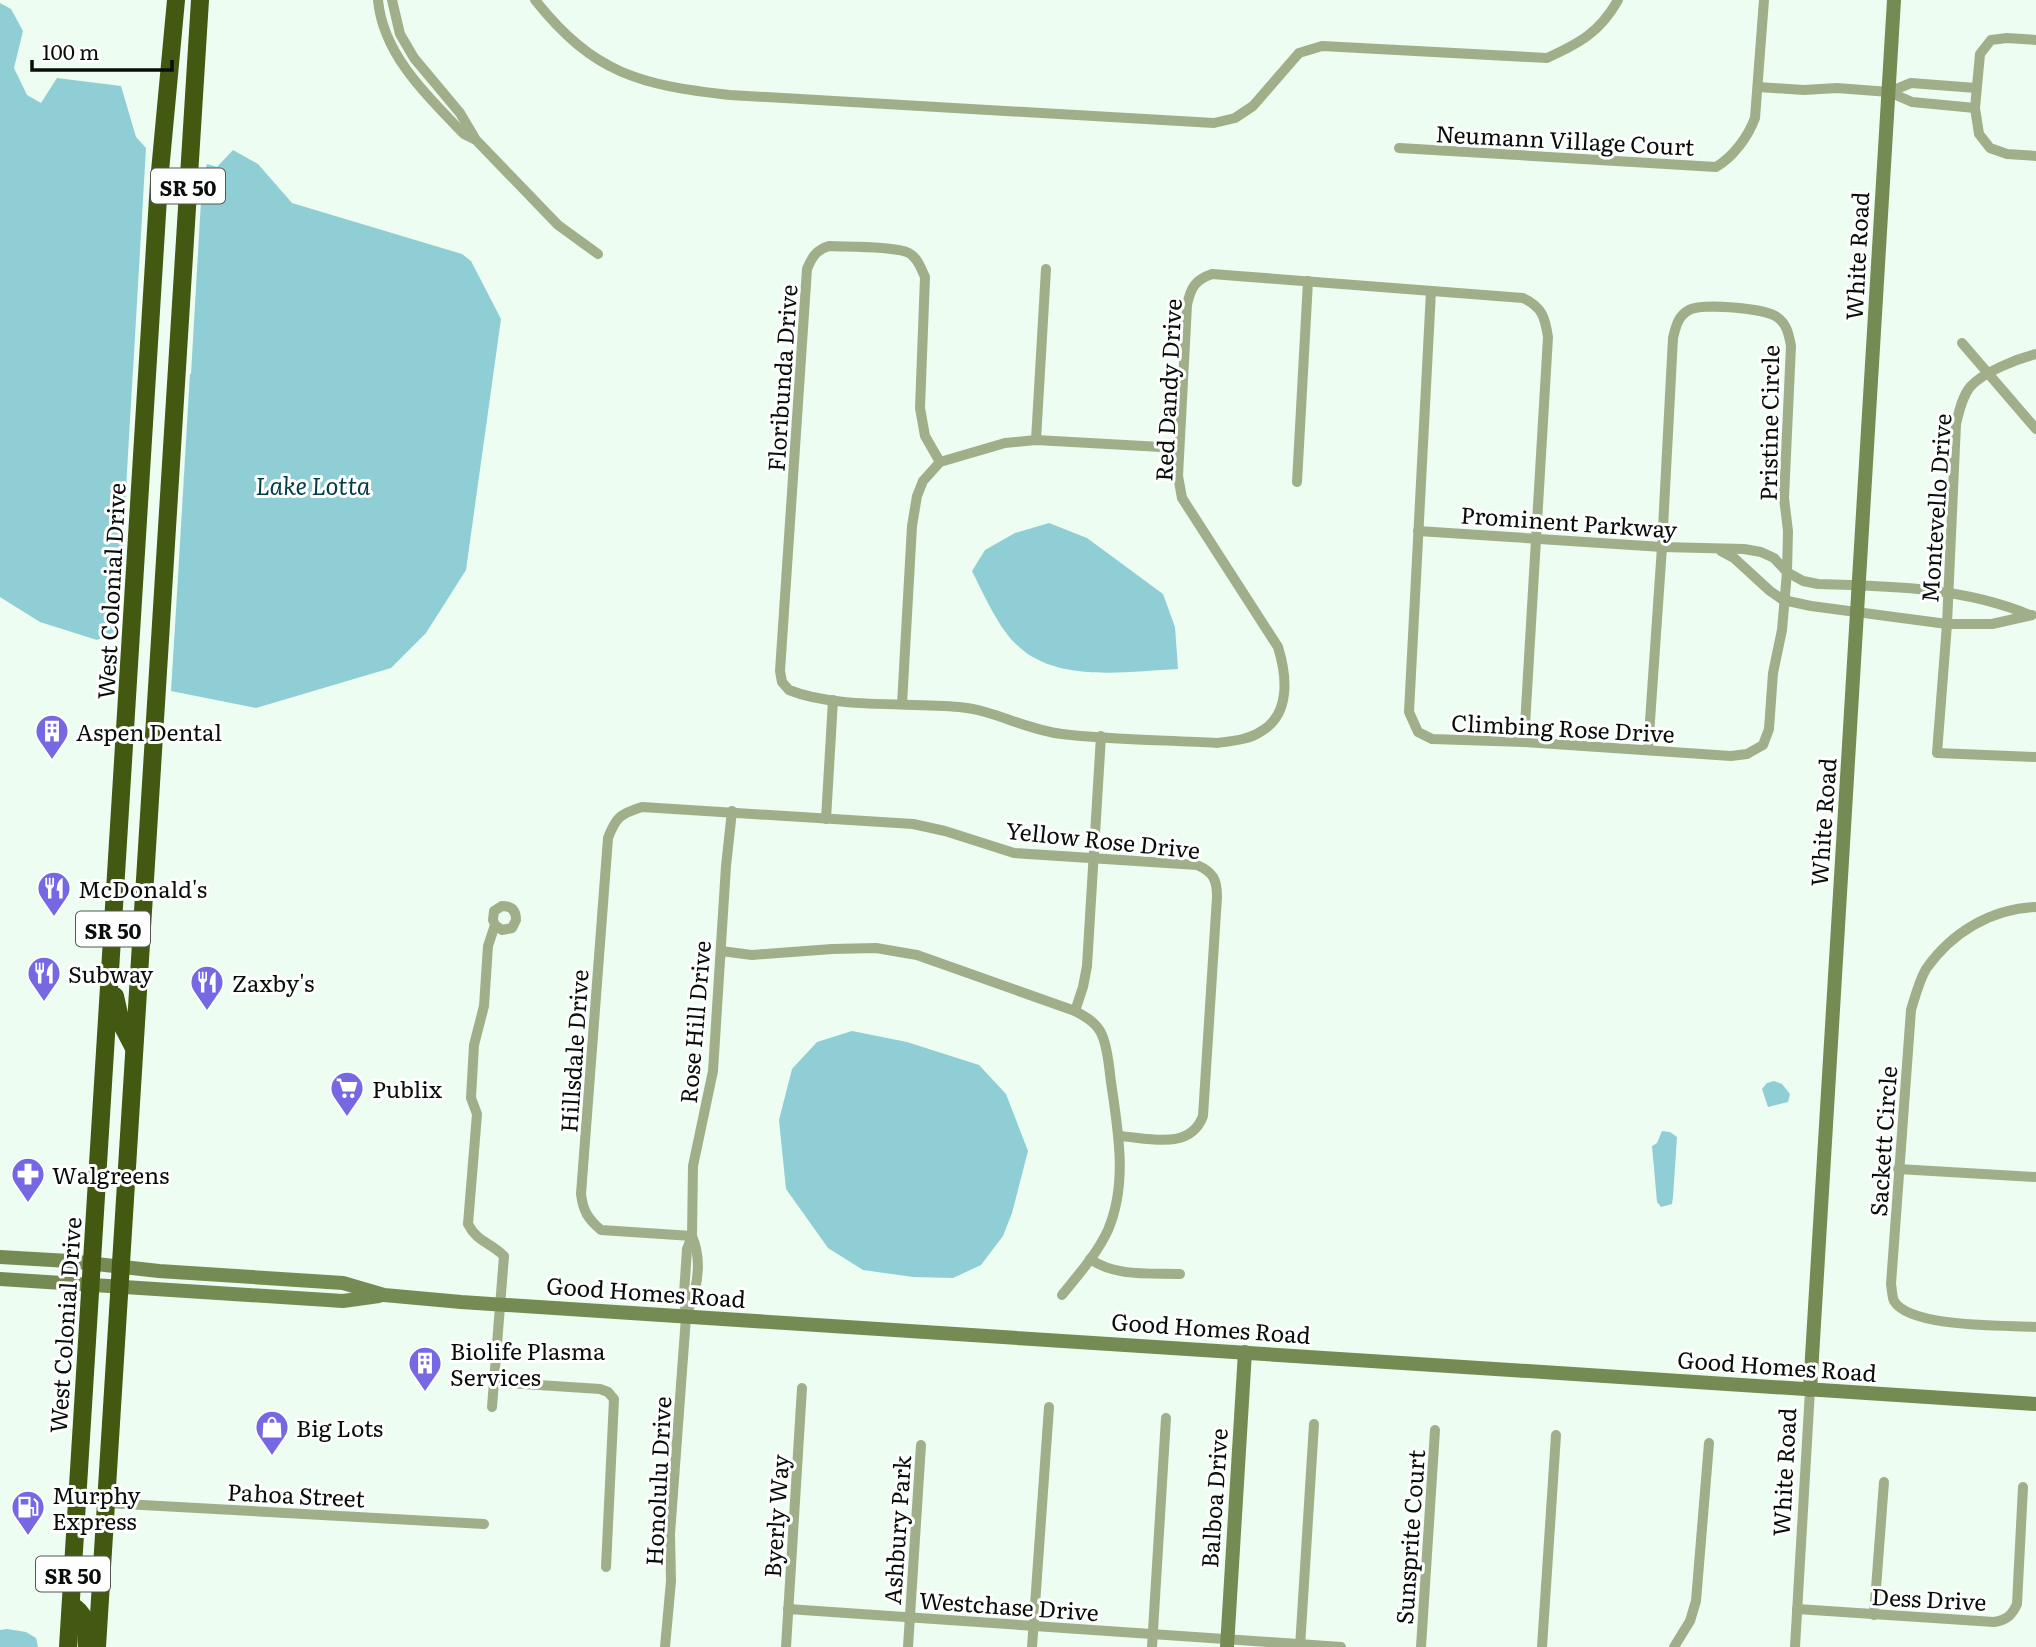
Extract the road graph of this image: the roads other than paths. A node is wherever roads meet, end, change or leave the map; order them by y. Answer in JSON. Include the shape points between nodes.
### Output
{"nodes":[{"id":1,"x":176,"y":0,"type":"edge"},
{"id":2,"x":200,"y":0,"type":"edge"},
{"id":3,"x":378,"y":0,"type":"edge"},
{"id":4,"x":392,"y":0,"type":"edge"},
{"id":5,"x":535,"y":0,"type":"edge"},
{"id":6,"x":1618,"y":0,"type":"edge"},
{"id":7,"x":1764,"y":0,"type":"edge"},
{"id":8,"x":1894,"y":0,"type":"edge"},
{"id":9,"x":2036,"y":40,"type":"edge"},
{"id":10,"x":1758,"y":87,"type":"junction"},
{"id":11,"x":1976,"y":88,"type":"junction"},
{"id":12,"x":1889,"y":92,"type":"junction"},
{"id":13,"x":1975,"y":108,"type":"junction"},
{"id":14,"x":476,"y":140,"type":"junction"},
{"id":15,"x":1399,"y":148,"type":"dead end"},
{"id":16,"x":2036,"y":156,"type":"edge"},
{"id":17,"x":598,"y":254,"type":"dead end"},
{"id":18,"x":1046,"y":269,"type":"dead end"},
{"id":19,"x":1308,"y":281,"type":"junction"},
{"id":20,"x":1431,"y":291,"type":"junction"},
{"id":21,"x":1962,"y":343,"type":"dead end"},
{"id":22,"x":2036,"y":354,"type":"edge"},
{"id":23,"x":1988,"y":374,"type":"junction"},
{"id":24,"x":2036,"y":429,"type":"edge"},
{"id":25,"x":1036,"y":440,"type":"junction"},
{"id":26,"x":1179,"y":448,"type":"junction"},
{"id":27,"x":940,"y":462,"type":"junction"},
{"id":28,"x":1297,"y":482,"type":"dead end"},
{"id":29,"x":1418,"y":531,"type":"junction"},
{"id":30,"x":1536,"y":539,"type":"junction"},
{"id":31,"x":1662,"y":547,"type":"junction"},
{"id":32,"x":1717,"y":549,"type":"junction"},
{"id":33,"x":1787,"y":572,"type":"junction"},
{"id":34,"x":1860,"y":585,"type":"junction"},
{"id":35,"x":1947,"y":591,"type":"junction"},
{"id":36,"x":1783,"y":600,"type":"junction"},
{"id":37,"x":1858,"y":611,"type":"junction"},
{"id":38,"x":2033,"y":615,"type":"edge"},
{"id":39,"x":1947,"y":624,"type":"junction"},
{"id":40,"x":128,"y":693,"type":"junction"},
{"id":41,"x":157,"y":694,"type":"junction"},
{"id":42,"x":833,"y":700,"type":"junction"},
{"id":43,"x":902,"y":704,"type":"junction"},
{"id":44,"x":1101,"y":736,"type":"junction"},
{"id":45,"x":1524,"y":742,"type":"junction"},
{"id":46,"x":1647,"y":750,"type":"junction"},
{"id":47,"x":2036,"y":757,"type":"edge"},
{"id":48,"x":652,"y":806,"type":"joint"},
{"id":49,"x":732,"y":811,"type":"junction"},
{"id":50,"x":825,"y":819,"type":"junction"},
{"id":51,"x":1095,"y":858,"type":"junction"},
{"id":52,"x":2036,"y":907,"type":"edge"},
{"id":53,"x":495,"y":925,"type":"dead end"},
{"id":54,"x":721,"y":951,"type":"junction"},
{"id":55,"x":110,"y":979,"type":"junction"},
{"id":56,"x":1075,"y":1011,"type":"junction"},
{"id":57,"x":134,"y":1048,"type":"junction"},
{"id":58,"x":1119,"y":1136,"type":"junction"},
{"id":59,"x":1898,"y":1169,"type":"junction"},
{"id":60,"x":2036,"y":1177,"type":"edge"},
{"id":61,"x":692,"y":1236,"type":"junction"},
{"id":62,"x":0,"y":1257,"type":"edge"},
{"id":63,"x":1090,"y":1259,"type":"junction"},
{"id":64,"x":92,"y":1264,"type":"junction"},
{"id":65,"x":120,"y":1268,"type":"junction"},
{"id":66,"x":1180,"y":1274,"type":"dead end"},
{"id":67,"x":0,"y":1279,"type":"edge"},
{"id":68,"x":91,"y":1284,"type":"junction"},
{"id":69,"x":119,"y":1286,"type":"junction"},
{"id":70,"x":384,"y":1295,"type":"junction"},
{"id":71,"x":1062,"y":1295,"type":"dead end"},
{"id":72,"x":500,"y":1303,"type":"junction"},
{"id":73,"x":686,"y":1317,"type":"junction"},
{"id":74,"x":2036,"y":1327,"type":"edge"},
{"id":75,"x":1245,"y":1352,"type":"junction"},
{"id":76,"x":494,"y":1382,"type":"junction"},
{"id":77,"x":802,"y":1388,"type":"dead end"},
{"id":78,"x":1810,"y":1390,"type":"junction"},
{"id":79,"x":2036,"y":1404,"type":"edge"},
{"id":80,"x":492,"y":1406,"type":"dead end"},
{"id":81,"x":1049,"y":1407,"type":"dead end"},
{"id":82,"x":1166,"y":1418,"type":"dead end"},
{"id":83,"x":1314,"y":1424,"type":"dead end"},
{"id":84,"x":1435,"y":1430,"type":"dead end"},
{"id":85,"x":1556,"y":1435,"type":"dead end"},
{"id":86,"x":1709,"y":1443,"type":"dead end"},
{"id":87,"x":921,"y":1445,"type":"dead end"},
{"id":88,"x":1884,"y":1482,"type":"dead end"},
{"id":89,"x":2024,"y":1487,"type":"dead end"},
{"id":90,"x":106,"y":1503,"type":"junction"},
{"id":91,"x":484,"y":1524,"type":"dead end"},
{"id":92,"x":606,"y":1567,"type":"dead end"},
{"id":93,"x":71,"y":1605,"type":"junction"},
{"id":94,"x":788,"y":1609,"type":"junction"},
{"id":95,"x":1797,"y":1609,"type":"junction"},
{"id":96,"x":1874,"y":1615,"type":"junction"},
{"id":97,"x":910,"y":1618,"type":"junction"},
{"id":98,"x":1034,"y":1627,"type":"junction"},
{"id":99,"x":1154,"y":1634,"type":"junction"},
{"id":100,"x":1227,"y":1643,"type":"edge"},
{"id":101,"x":1300,"y":1646,"type":"edge"},
{"id":102,"x":68,"y":1647,"type":"edge"},
{"id":103,"x":87,"y":1647,"type":"edge"},
{"id":104,"x":97,"y":1647,"type":"edge"},
{"id":105,"x":665,"y":1647,"type":"edge"},
{"id":106,"x":786,"y":1647,"type":"edge"},
{"id":107,"x":908,"y":1647,"type":"edge"},
{"id":108,"x":1032,"y":1647,"type":"edge"},
{"id":109,"x":1152,"y":1647,"type":"edge"},
{"id":110,"x":1341,"y":1647,"type":"edge"},
{"id":111,"x":1421,"y":1647,"type":"edge"},
{"id":112,"x":1542,"y":1647,"type":"edge"},
{"id":113,"x":1674,"y":1647,"type":"edge"},
{"id":114,"x":1795,"y":1647,"type":"edge"}],
"edges":[{"from":1,"to":40,"type":"highway","name":"West Colonial Drive","number":"SR 50","via":[[159,182]]},
{"from":2,"to":41,"type":"highway","number":"SR 50"},
{"from":3,"to":14,"type":"street","via":[[383,30],[411,76],[464,134]]},
{"from":4,"to":14,"type":"street","via":[[409,50]]},
{"from":5,"to":6,"type":"street","via":[[569,39],[606,65],[643,81],[681,89],[1214,123],[1235,118],[1253,106],[1299,53],[1322,46],[1547,58],[1598,29]]},
{"from":7,"to":10,"type":"street"},
{"from":8,"to":12,"type":"street","name":"White Road"},
{"from":9,"to":11,"type":"street","via":[[1991,40],[1980,54]]},
{"from":10,"to":12,"type":"street"},
{"from":10,"to":15,"type":"street","name":"Neumann Village Court","via":[[1750,130],[1716,167]]},
{"from":11,"to":12,"type":"street","via":[[1911,83]]},
{"from":11,"to":13,"type":"street"},
{"from":12,"to":13,"type":"street","via":[[1912,102]]},
{"from":12,"to":34,"type":"street","name":"White Road"},
{"from":13,"to":16,"type":"street","via":[[1979,134],[1990,148]]},
{"from":14,"to":17,"type":"street","via":[[558,225]]},
{"from":18,"to":25,"type":"street"},
{"from":19,"to":20,"type":"street","name":"Red Dandy Drive"},
{"from":19,"to":26,"type":"street","name":"Red Dandy Drive","via":[[1212,274],[1198,279],[1186,305]]},
{"from":19,"to":28,"type":"street"},
{"from":20,"to":29,"type":"street","name":"Climbing Rose Drive"},
{"from":20,"to":30,"type":"street","name":"Red Dandy Drive","via":[[1522,298],[1537,305],[1546,319]]},
{"from":21,"to":23,"type":"street"},
{"from":22,"to":23,"type":"street","name":"Montevello Drive"},
{"from":23,"to":24,"type":"street"},
{"from":23,"to":35,"type":"street","name":"Montevello Drive","via":[[1971,386],[1956,424]]},
{"from":25,"to":26,"type":"street"},
{"from":25,"to":27,"type":"street","via":[[1005,443]]},
{"from":26,"to":44,"type":"street","name":"Red Dandy Drive","via":[[1182,498],[1278,648],[1286,672],[1284,699],[1275,721],[1241,740],[1217,743]]},
{"from":27,"to":42,"type":"street","name":"Floribunda Drive","via":[[925,436],[920,408],[925,277],[919,262],[898,250],[820,248],[807,269],[780,671],[789,690]]},
{"from":27,"to":43,"type":"street","via":[[923,481],[912,526]]},
{"from":29,"to":30,"type":"street","name":"Prominent Parkway"},
{"from":29,"to":45,"type":"street","name":"Climbing Rose Drive","via":[[1409,712],[1418,732],[1432,739]]},
{"from":30,"to":31,"type":"street","name":"Prominent Parkway"},
{"from":30,"to":45,"type":"street","name":"Red Dandy Drive"},
{"from":31,"to":32,"type":"street","name":"Prominent Parkway"},
{"from":31,"to":33,"type":"street","name":"Pristine Circle","via":[[1673,338],[1678,320],[1690,309],[1703,307],[1764,311],[1787,329],[1791,346],[1784,498]]},
{"from":31,"to":46,"type":"street"},
{"from":32,"to":33,"type":"street","name":"Prominent Parkway","via":[[1761,552]]},
{"from":32,"to":36,"type":"street"},
{"from":33,"to":34,"type":"street","name":"Prominent Parkway","via":[[1818,584]]},
{"from":33,"to":36,"type":"street","name":"Climbing Rose Drive"},
{"from":34,"to":35,"type":"street","name":"Prominent Parkway"},
{"from":34,"to":37,"type":"street","name":"White Road"},
{"from":35,"to":38,"type":"street","name":"Prominent Parkway"},
{"from":35,"to":39,"type":"street","name":"Montevello Drive"},
{"from":36,"to":37,"type":"street"},
{"from":36,"to":46,"type":"street","name":"Climbing Rose Drive","via":[[1769,729],[1763,745],[1731,756]]},
{"from":37,"to":39,"type":"street"},
{"from":37,"to":78,"type":"street","name":"White Road"},
{"from":38,"to":39,"type":"street","via":[[1992,624]]},
{"from":39,"to":47,"type":"street","name":"Montevello Drive","via":[[1937,753]]},
{"from":40,"to":41,"type":"highway"},
{"from":40,"to":55,"type":"highway","name":"West Colonial Drive","number":"SR 50"},
{"from":41,"to":57,"type":"highway","number":"SR 50"},
{"from":42,"to":43,"type":"street","name":"Red Dandy Drive"},
{"from":42,"to":50,"type":"street"},
{"from":43,"to":44,"type":"street","name":"Red Dandy Drive","via":[[962,707],[1027,727]]},
{"from":44,"to":51,"type":"street"},
{"from":45,"to":46,"type":"street","name":"Climbing Rose Drive"},
{"from":48,"to":49,"type":"street","name":"Yellow Rose Drive"},
{"from":48,"to":61,"type":"street","name":"Hillsdale Drive","via":[[625,813],[615,821],[608,838],[582,1201],[590,1221],[601,1230]]},
{"from":49,"to":50,"type":"street","name":"Yellow Rose Drive"},
{"from":49,"to":54,"type":"street","name":"Rose Hill Drive"},
{"from":50,"to":51,"type":"street","name":"Yellow Rose Drive","via":[[914,824],[1014,853]]},
{"from":51,"to":56,"type":"street","via":[[1087,965]]},
{"from":51,"to":58,"type":"street","name":"Yellow Rose Drive","via":[[1197,866],[1210,871],[1217,882],[1203,1116],[1198,1128],[1175,1140]]},
{"from":52,"to":59,"type":"street","name":"Sackett Circle","via":[[1986,917],[1956,936],[1925,971],[1911,1010]]},
{"from":53,"to":72,"type":"street","via":[[474,1045],[471,1098],[477,1114],[468,1224],[475,1236],[504,1256]]},
{"from":54,"to":56,"type":"street","via":[[752,955],[876,948],[917,955]]},
{"from":54,"to":61,"type":"street","name":"Rose Hill Drive","via":[[713,1071],[693,1166]]},
{"from":55,"to":57,"type":"highway","via":[[121,1023]]},
{"from":55,"to":64,"type":"highway","name":"West Colonial Drive","number":"SR 50"},
{"from":56,"to":58,"type":"street","via":[[1092,1020],[1101,1033]]},
{"from":57,"to":65,"type":"highway","number":"SR 50"},
{"from":58,"to":63,"type":"street","via":[[1117,1201],[1108,1230]]},
{"from":59,"to":60,"type":"street"},
{"from":59,"to":74,"type":"street","name":"Sackett Circle","via":[[1894,1300],[1908,1314],[1928,1320]]},
{"from":61,"to":73,"type":"street","name":"Rose Hill Drive","via":[[698,1251],[697,1274],[695,1296]]},
{"from":62,"to":64,"type":"street","name":"Good Homes Road"},
{"from":63,"to":66,"type":"street","via":[[1115,1272]]},
{"from":63,"to":71,"type":"street"},
{"from":64,"to":65,"type":"street","name":"Good Homes Road"},
{"from":64,"to":68,"type":"highway","name":"West Colonial Drive","number":"SR 50"},
{"from":65,"to":69,"type":"highway","number":"SR 50"},
{"from":65,"to":70,"type":"street","name":"Good Homes Road","via":[[343,1283]]},
{"from":67,"to":68,"type":"street","name":"Good Homes Road"},
{"from":68,"to":69,"type":"street","name":"Good Homes Road"},
{"from":68,"to":93,"type":"highway","name":"West Colonial Drive","number":"SR 50"},
{"from":69,"to":70,"type":"street","name":"Good Homes Road","via":[[343,1301]]},
{"from":69,"to":90,"type":"highway","number":"SR 50"},
{"from":70,"to":72,"type":"street","name":"Good Homes Road"},
{"from":72,"to":73,"type":"street","name":"Good Homes Road"},
{"from":72,"to":76,"type":"street"},
{"from":73,"to":75,"type":"street","name":"Good Homes Road"},
{"from":73,"to":105,"type":"street","name":"Honolulu Drive"},
{"from":75,"to":78,"type":"street","name":"Good Homes Road"},
{"from":75,"to":100,"type":"street","name":"Balboa Drive"},
{"from":76,"to":80,"type":"street"},
{"from":76,"to":92,"type":"street","via":[[600,1389],[614,1399]]},
{"from":77,"to":94,"type":"street","name":"Byerly Way"},
{"from":78,"to":79,"type":"street","name":"Good Homes Road"},
{"from":78,"to":95,"type":"street","name":"White Road"},
{"from":81,"to":98,"type":"street"},
{"from":82,"to":99,"type":"street"},
{"from":83,"to":101,"type":"street"},
{"from":84,"to":111,"type":"street","name":"Sunsprite Court"},
{"from":85,"to":112,"type":"street"},
{"from":86,"to":113,"type":"street","via":[[1696,1601]]},
{"from":87,"to":97,"type":"street","name":"Ashbury Park"},
{"from":88,"to":96,"type":"street"},
{"from":89,"to":96,"type":"street","name":"Dess Drive","via":[[2017,1604],[2005,1620]]},
{"from":90,"to":91,"type":"street","name":"Pahoa Street"},
{"from":90,"to":104,"type":"highway","number":"SR 50"},
{"from":93,"to":102,"type":"highway","name":"West Colonial Drive","number":"SR 50"},
{"from":93,"to":103,"type":"highway","via":[[85,1618]]},
{"from":94,"to":97,"type":"street","name":"Westchase Drive"},
{"from":94,"to":106,"type":"street","name":"Byerly Way"},
{"from":95,"to":96,"type":"street","name":"Dess Drive"},
{"from":95,"to":114,"type":"street","name":"White Road"},
{"from":97,"to":98,"type":"street","name":"Westchase Drive"},
{"from":97,"to":107,"type":"street","name":"Ashbury Park"},
{"from":98,"to":99,"type":"street","name":"Westchase Drive"},
{"from":98,"to":108,"type":"street"},
{"from":99,"to":100,"type":"street","name":"Westchase Drive"},
{"from":99,"to":109,"type":"street"},
{"from":100,"to":101,"type":"street","name":"Westchase Drive"},
{"from":101,"to":110,"type":"street","name":"Westchase Drive"}]}
